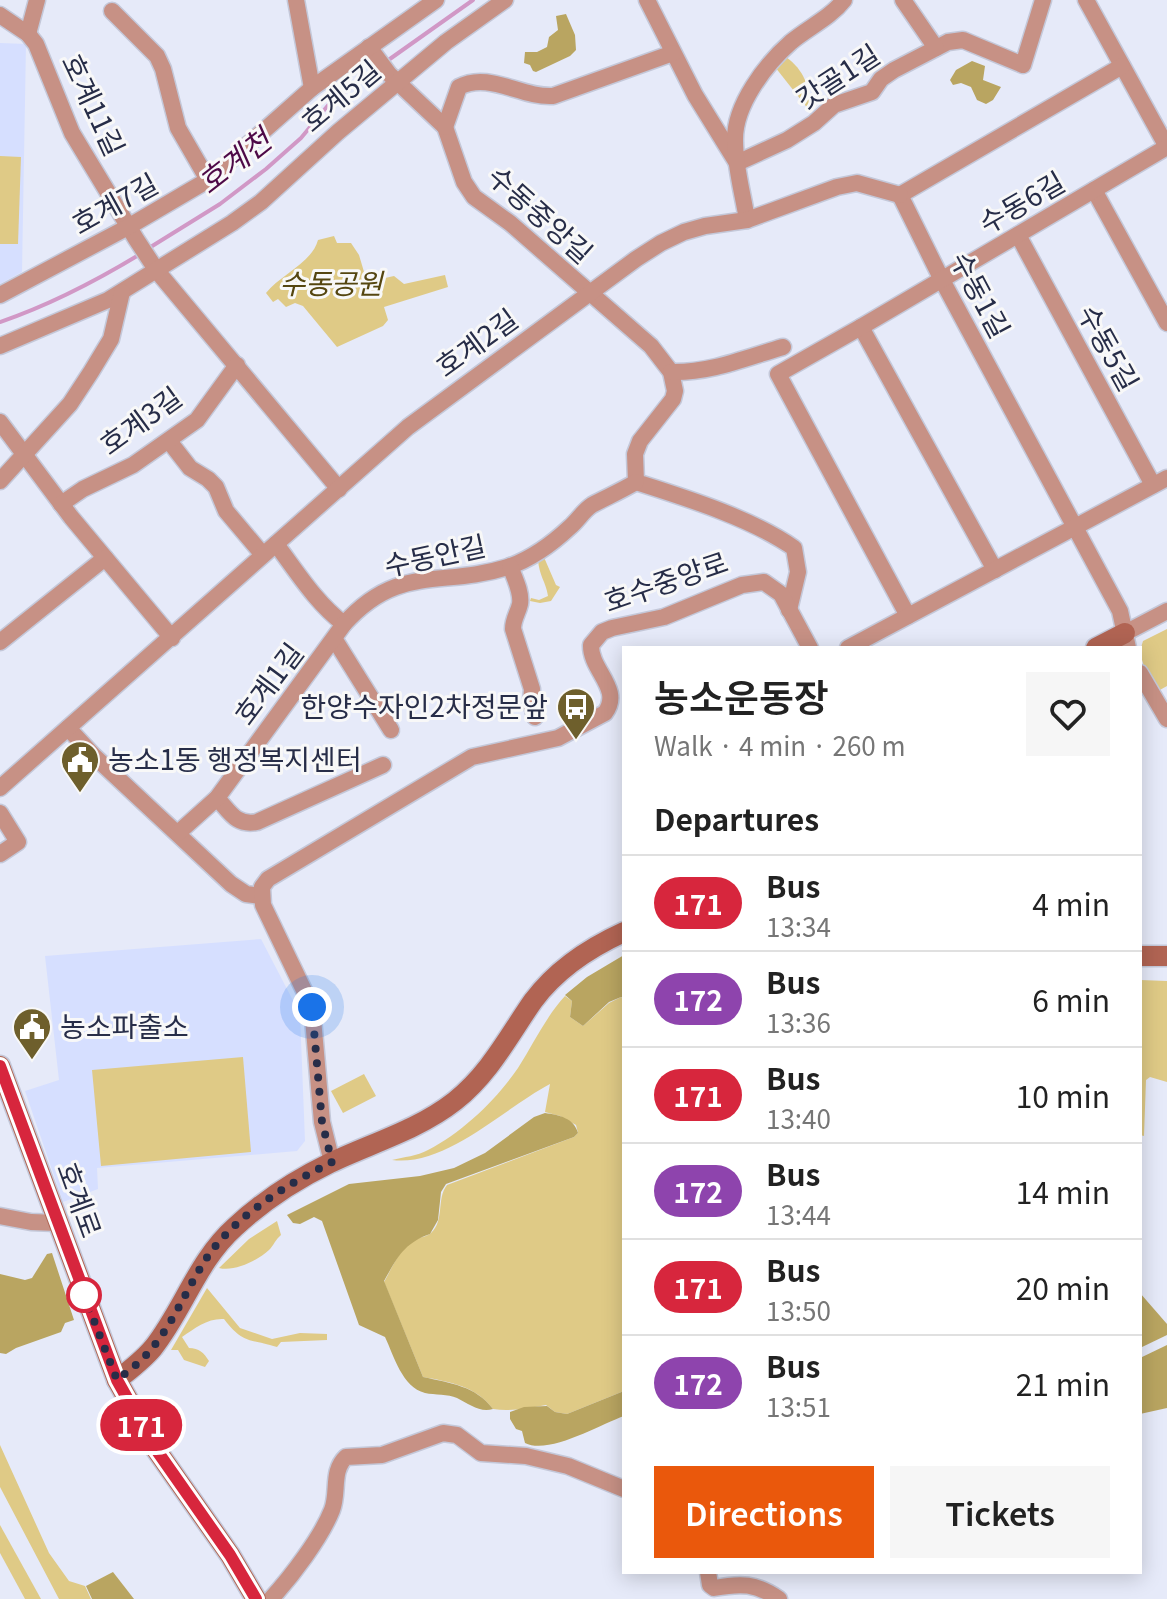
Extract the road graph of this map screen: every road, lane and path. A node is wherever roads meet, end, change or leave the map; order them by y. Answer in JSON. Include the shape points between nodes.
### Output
{"nodes":[{"id":1,"x":37,"y":0,"type":"edge"},
{"id":2,"x":296,"y":0,"type":"edge"},
{"id":3,"x":436,"y":0,"type":"edge"},
{"id":4,"x":505,"y":0,"type":"edge"},
{"id":5,"x":647,"y":0,"type":"edge"},
{"id":6,"x":844,"y":0,"type":"edge"},
{"id":7,"x":903,"y":0,"type":"edge"},
{"id":8,"x":1043,"y":0,"type":"edge"},
{"id":9,"x":1086,"y":0,"type":"edge"},
{"id":10,"x":112,"y":11,"type":"dead end"},
{"id":11,"x":0,"y":15,"type":"edge"},
{"id":12,"x":28,"y":34,"type":"junction"},
{"id":13,"x":936,"y":48,"type":"junction"},
{"id":14,"x":372,"y":52,"type":"junction"},
{"id":15,"x":673,"y":53,"type":"junction"},
{"id":16,"x":1122,"y":66,"type":"junction"},
{"id":17,"x":394,"y":78,"type":"junction"},
{"id":18,"x":312,"y":88,"type":"junction"},
{"id":19,"x":445,"y":127,"type":"junction"},
{"id":20,"x":1167,"y":147,"type":"edge"},
{"id":21,"x":737,"y":163,"type":"junction"},
{"id":22,"x":208,"y":180,"type":"junction"},
{"id":23,"x":1094,"y":190,"type":"junction"},
{"id":24,"x":900,"y":195,"type":"junction"},
{"id":25,"x":747,"y":220,"type":"junction"},
{"id":26,"x":132,"y":233,"type":"junction"},
{"id":27,"x":1018,"y":235,"type":"junction"},
{"id":28,"x":157,"y":271,"type":"junction"},
{"id":29,"x":942,"y":280,"type":"junction"},
{"id":30,"x":122,"y":292,"type":"junction"},
{"id":31,"x":589,"y":293,"type":"junction"},
{"id":32,"x":0,"y":295,"type":"edge"},
{"id":33,"x":1167,"y":323,"type":"edge"},
{"id":34,"x":861,"y":327,"type":"junction"},
{"id":35,"x":0,"y":346,"type":"edge"},
{"id":36,"x":783,"y":347,"type":"dead end"},
{"id":37,"x":237,"y":365,"type":"junction"},
{"id":38,"x":671,"y":372,"type":"junction"},
{"id":39,"x":0,"y":422,"type":"edge"},
{"id":40,"x":169,"y":441,"type":"junction"},
{"id":41,"x":22,"y":455,"type":"junction"},
{"id":42,"x":0,"y":481,"type":"edge"},
{"id":43,"x":1160,"y":481,"type":"edge"},
{"id":44,"x":636,"y":482,"type":"junction"},
{"id":45,"x":339,"y":489,"type":"junction"},
{"id":46,"x":61,"y":504,"type":"junction"},
{"id":47,"x":1075,"y":527,"type":"junction"},
{"id":48,"x":270,"y":549,"type":"junction"},
{"id":49,"x":105,"y":558,"type":"junction"},
{"id":50,"x":510,"y":566,"type":"junction"},
{"id":51,"x":995,"y":570,"type":"junction"},
{"id":52,"x":789,"y":610,"type":"junction"},
{"id":53,"x":1167,"y":611,"type":"edge"},
{"id":54,"x":908,"y":616,"type":"junction"},
{"id":55,"x":344,"y":624,"type":"junction"},
{"id":56,"x":172,"y":638,"type":"junction"},
{"id":57,"x":335,"y":640,"type":"junction"},
{"id":58,"x":1126,"y":640,"type":"edge"},
{"id":59,"x":0,"y":642,"type":"edge"},
{"id":60,"x":809,"y":646,"type":"edge"},
{"id":61,"x":852,"y":646,"type":"edge"},
{"id":62,"x":1104,"y":646,"type":"edge"},
{"id":63,"x":1142,"y":676,"type":"edge"},
{"id":64,"x":535,"y":717,"type":"dead end"},
{"id":65,"x":1167,"y":719,"type":"edge"},
{"id":66,"x":68,"y":728,"type":"junction"},
{"id":67,"x":391,"y":730,"type":"dead end"},
{"id":68,"x":383,"y":765,"type":"dead end"},
{"id":69,"x":0,"y":788,"type":"edge"},
{"id":70,"x":217,"y":798,"type":"junction"},
{"id":71,"x":0,"y":813,"type":"edge"},
{"id":72,"x":178,"y":833,"type":"junction"},
{"id":73,"x":0,"y":854,"type":"edge"},
{"id":74,"x":261,"y":896,"type":"junction"},
{"id":75,"x":622,"y":933,"type":"edge"},
{"id":76,"x":1142,"y":956,"type":"edge"},
{"id":77,"x":1167,"y":956,"type":"edge"},
{"id":78,"x":0,"y":1066,"type":"edge"},
{"id":79,"x":332,"y":1162,"type":"junction"},
{"id":80,"x":0,"y":1216,"type":"edge"},
{"id":81,"x":57,"y":1223,"type":"junction"},
{"id":82,"x":117,"y":1380,"type":"junction"},
{"id":83,"x":622,"y":1488,"type":"edge"},
{"id":84,"x":708,"y":1574,"type":"edge"},
{"id":85,"x":256,"y":1599,"type":"edge"},
{"id":86,"x":271,"y":1599,"type":"edge"},
{"id":87,"x":779,"y":1599,"type":"edge"}],
"edges":[{"from":1,"to":12,"type":"street"},
{"from":2,"to":18,"type":"street"},
{"from":3,"to":14,"type":"street","name":"호계7길"},
{"from":4,"to":17,"type":"street","name":"호계5길"},
{"from":5,"to":15,"type":"street"},
{"from":6,"to":21,"type":"street","via":[[789,44],[749,94],[734,138]]},
{"from":7,"to":13,"type":"street"},
{"from":8,"to":13,"type":"street","name":"갓골1길","via":[[1023,65],[963,40]]},
{"from":9,"to":16,"type":"street"},
{"from":10,"to":22,"type":"street","via":[[157,56],[178,128]]},
{"from":11,"to":12,"type":"street","name":"호계11길"},
{"from":12,"to":26,"type":"street","name":"호계11길","via":[[72,133]]},
{"from":13,"to":21,"type":"street","name":"갓골1길","via":[[894,70],[872,92],[834,105],[787,140]]},
{"from":14,"to":17,"type":"street","name":"수동중앙길"},
{"from":14,"to":18,"type":"street","name":"호계7길"},
{"from":15,"to":19,"type":"street","via":[[553,96],[468,82],[459,87]]},
{"from":15,"to":21,"type":"street"},
{"from":16,"to":20,"type":"street"},
{"from":16,"to":24,"type":"street"},
{"from":17,"to":19,"type":"street","name":"수동중앙길"},
{"from":17,"to":28,"type":"street","name":"호계5길","via":[[261,202]]},
{"from":18,"to":22,"type":"street","name":"호계7길"},
{"from":19,"to":31,"type":"street","name":"수동중앙길","via":[[474,197]]},
{"from":20,"to":23,"type":"street","name":"수동6길"},
{"from":21,"to":25,"type":"street"},
{"from":22,"to":26,"type":"street","name":"호계7길"},
{"from":23,"to":27,"type":"street","name":"수동6길"},
{"from":23,"to":33,"type":"street"},
{"from":24,"to":25,"type":"street","name":"호계2길","via":[[857,183]]},
{"from":24,"to":29,"type":"street","name":"수동1길"},
{"from":25,"to":31,"type":"street","name":"호계2길","via":[[705,226],[661,243]]},
{"from":26,"to":28,"type":"street","name":"호계11길"},
{"from":26,"to":32,"type":"street","name":"호계7길"},
{"from":27,"to":29,"type":"street","name":"수동6길"},
{"from":27,"to":43,"type":"street","name":"수동5길"},
{"from":28,"to":30,"type":"street","name":"호계5길"},
{"from":28,"to":37,"type":"street"},
{"from":29,"to":34,"type":"street","name":"수동6길"},
{"from":29,"to":47,"type":"street","name":"수동1길"},
{"from":30,"to":35,"type":"street","name":"호계5길"},
{"from":30,"to":41,"type":"street","via":[[111,339],[70,404]]},
{"from":31,"to":38,"type":"street","name":"수동중앙길","via":[[651,346]]},
{"from":31,"to":45,"type":"street","name":"호계2길","via":[[408,427]]},
{"from":34,"to":51,"type":"street"},
{"from":34,"to":54,"type":"street","name":"수동6길","via":[[778,374]]},
{"from":36,"to":38,"type":"street","via":[[717,369]]},
{"from":37,"to":40,"type":"street","name":"호계3길","via":[[197,420]]},
{"from":37,"to":45,"type":"street"},
{"from":38,"to":44,"type":"street","via":[[673,399],[640,441]]},
{"from":39,"to":41,"type":"street"},
{"from":40,"to":46,"type":"street","name":"호계3길"},
{"from":40,"to":48,"type":"street","via":[[190,468],[216,487],[226,511]]},
{"from":41,"to":42,"type":"street"},
{"from":41,"to":46,"type":"street"},
{"from":43,"to":47,"type":"street"},
{"from":44,"to":50,"type":"street","name":"수동안길","via":[[590,506],[544,549]]},
{"from":44,"to":52,"type":"street","via":[[695,502],[794,548],[798,572]]},
{"from":45,"to":48,"type":"street","name":"호계2길"},
{"from":46,"to":49,"type":"street"},
{"from":47,"to":51,"type":"street"},
{"from":47,"to":58,"type":"street","name":"수동1길","via":[[1120,611]]},
{"from":48,"to":55,"type":"street"},
{"from":48,"to":56,"type":"street","name":"호계2길"},
{"from":49,"to":56,"type":"street"},
{"from":49,"to":59,"type":"street"},
{"from":50,"to":55,"type":"street","name":"수동안길","via":[[398,584],[359,607]]},
{"from":50,"to":64,"type":"street","name":"수동안길","via":[[520,596],[513,629]]},
{"from":51,"to":54,"type":"street"},
{"from":52,"to":60,"type":"street","name":"호수중앙로"},
{"from":52,"to":74,"type":"street","name":"호수중앙로","via":[[772,586],[754,582],[664,617],[602,632],[591,645],[591,655],[611,692],[605,713],[558,738],[472,757],[278,871],[262,887]]},
{"from":53,"to":58,"type":"street"},
{"from":54,"to":61,"type":"street"},
{"from":55,"to":57,"type":"street","name":"호계1길"},
{"from":56,"to":66,"type":"street","name":"호계2길"},
{"from":57,"to":67,"type":"street","name":"호계1길"},
{"from":57,"to":70,"type":"street","name":"호계1길"},
{"from":58,"to":62,"type":"street"},
{"from":63,"to":65,"type":"street"},
{"from":66,"to":69,"type":"street","name":"호계2길"},
{"from":66,"to":72,"type":"street"},
{"from":68,"to":70,"type":"street","via":[[257,822],[238,822]]},
{"from":70,"to":72,"type":"street","name":"호계1길"},
{"from":71,"to":73,"type":"street","via":[[18,842]]},
{"from":72,"to":74,"type":"street","via":[[231,884]]},
{"from":74,"to":79,"type":"street","via":[[312,1007],[322,1122]]},
{"from":75,"to":79,"type":"street","via":[[579,956],[554,977],[482,1076],[454,1102]]},
{"from":76,"to":77,"type":"street"},
{"from":78,"to":81,"type":"street","name":"호계로"},
{"from":79,"to":82,"type":"street","via":[[297,1180],[234,1228],[198,1271],[154,1347]]},
{"from":80,"to":81,"type":"street"},
{"from":81,"to":82,"type":"street","name":"호계로"},
{"from":82,"to":85,"type":"street","name":"호계로","via":[[155,1448]]},
{"from":83,"to":86,"type":"street","via":[[568,1466],[481,1453],[452,1433],[382,1455],[346,1457],[337,1471],[331,1512]]},
{"from":84,"to":87,"type":"street","via":[[714,1588],[756,1586]]}]}
